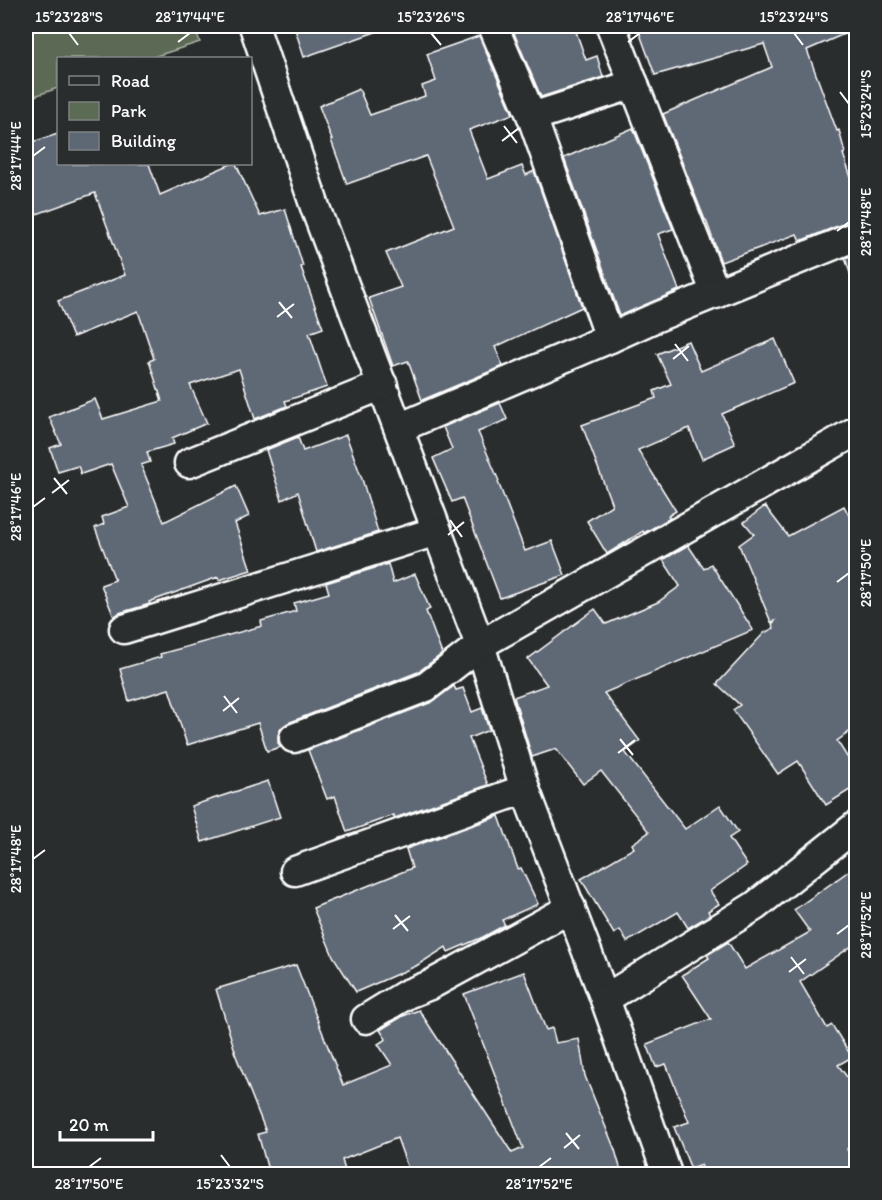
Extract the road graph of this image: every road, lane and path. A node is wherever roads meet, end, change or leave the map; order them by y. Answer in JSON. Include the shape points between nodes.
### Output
{"nodes":[{"id":1,"x":254,"y":26,"type":"edge"},
{"id":2,"x":493,"y":26,"type":"edge"},
{"id":3,"x":611,"y":26,"type":"edge"},
{"id":4,"x":634,"y":84,"type":"junction"},
{"id":5,"x":532,"y":117,"type":"junction"},
{"id":6,"x":856,"y":236,"type":"edge"},
{"id":7,"x":716,"y":294,"type":"junction"},
{"id":8,"x":610,"y":338,"type":"junction"},
{"id":9,"x":383,"y":385,"type":"junction"},
{"id":10,"x":399,"y":428,"type":"junction"},
{"id":11,"x":856,"y":431,"type":"edge"},
{"id":12,"x":189,"y":463,"type":"dead end"},
{"id":13,"x":437,"y":531,"type":"junction"},
{"id":14,"x":124,"y":629,"type":"dead end"},
{"id":15,"x":480,"y":645,"type":"junction"},
{"id":16,"x":294,"y":738,"type":"dead end"},
{"id":17,"x":525,"y":789,"type":"junction"},
{"id":18,"x":856,"y":826,"type":"edge"},
{"id":19,"x":295,"y":871,"type":"dead end"},
{"id":20,"x":571,"y":908,"type":"junction"},
{"id":21,"x":605,"y":999,"type":"junction"},
{"id":22,"x":366,"y":1020,"type":"dead end"},
{"id":23,"x":667,"y":1174,"type":"edge"}],
"edges":[{"from":1,"to":9,"type":"street","via":[[316,210]]},
{"from":2,"to":5,"type":"street"},
{"from":3,"to":4,"type":"street"},
{"from":4,"to":5,"type":"street"},
{"from":4,"to":7,"type":"street"},
{"from":5,"to":8,"type":"street"},
{"from":6,"to":7,"type":"street"},
{"from":7,"to":8,"type":"street"},
{"from":8,"to":10,"type":"street"},
{"from":9,"to":10,"type":"street"},
{"from":9,"to":12,"type":"street"},
{"from":10,"to":13,"type":"street"},
{"from":11,"to":15,"type":"street"},
{"from":13,"to":14,"type":"street"},
{"from":13,"to":15,"type":"street"},
{"from":15,"to":16,"type":"street","via":[[426,687]]},
{"from":15,"to":17,"type":"street"},
{"from":17,"to":19,"type":"street"},
{"from":17,"to":20,"type":"street"},
{"from":18,"to":21,"type":"street","via":[[754,906]]},
{"from":20,"to":21,"type":"street"},
{"from":20,"to":22,"type":"street","via":[[407,994]]},
{"from":21,"to":23,"type":"street"}]}
